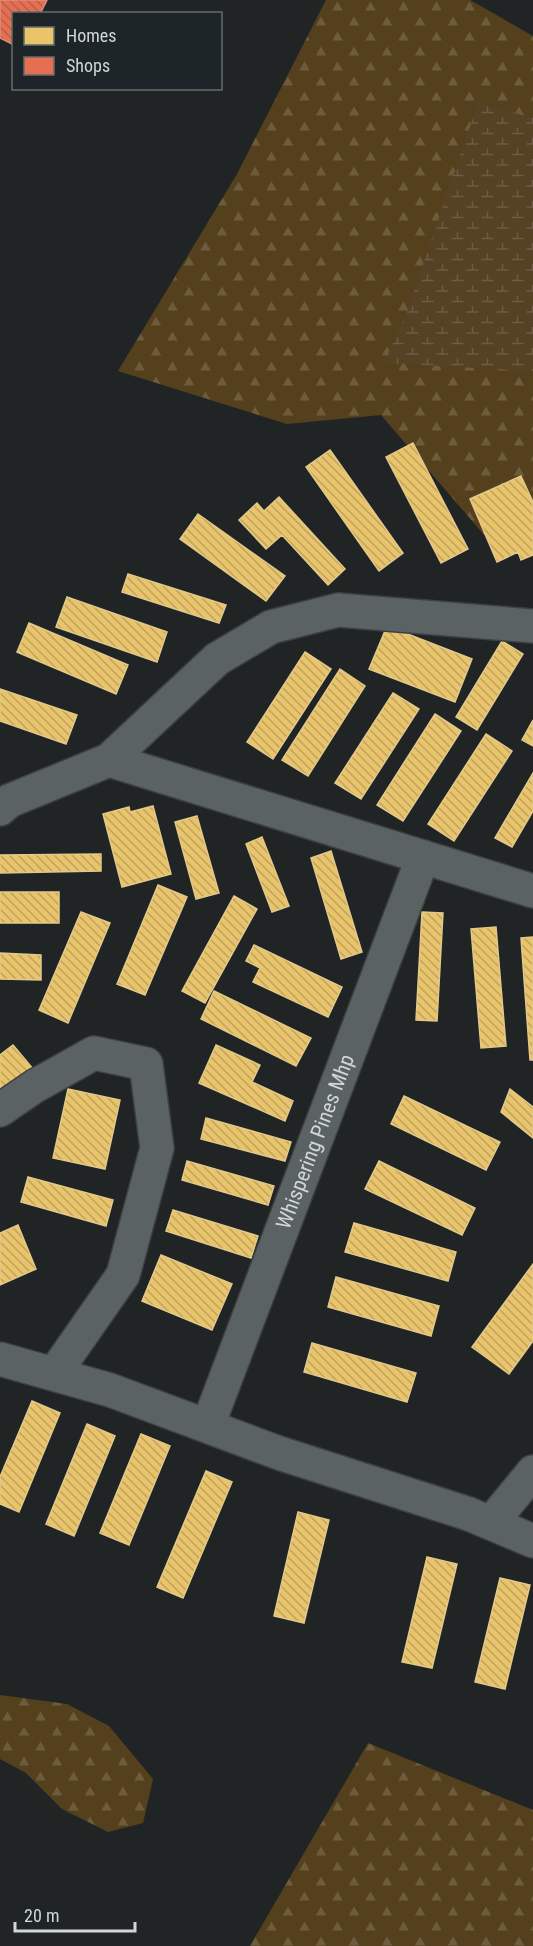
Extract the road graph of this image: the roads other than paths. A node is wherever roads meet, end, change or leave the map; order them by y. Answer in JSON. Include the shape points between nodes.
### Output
{"nodes":[{"id":1,"x":533,"y":626,"type":"edge"},
{"id":2,"x":109,"y":760,"type":"junction"},
{"id":3,"x":0,"y":809,"type":"edge"},
{"id":4,"x":423,"y":857,"type":"junction"},
{"id":5,"x":533,"y":891,"type":"edge"},
{"id":6,"x":0,"y":1110,"type":"edge"},
{"id":7,"x":0,"y":1359,"type":"edge"},
{"id":8,"x":54,"y":1374,"type":"junction"},
{"id":9,"x":208,"y":1425,"type":"junction"},
{"id":10,"x":533,"y":1472,"type":"edge"},
{"id":11,"x":491,"y":1523,"type":"junction"},
{"id":12,"x":533,"y":1541,"type":"edge"}],
"edges":[{"from":1,"to":2,"type":"street","via":[[338,610],[271,627],[217,659]]},
{"from":2,"to":3,"type":"street","via":[[9,801]]},
{"from":2,"to":4,"type":"street"},
{"from":4,"to":5,"type":"street"},
{"from":4,"to":9,"type":"street","name":"Whispering Pines Mhp"},
{"from":6,"to":8,"type":"street","via":[[94,1053],[146,1064],[157,1148],[123,1275]]},
{"from":7,"to":8,"type":"street"},
{"from":8,"to":9,"type":"street"},
{"from":9,"to":11,"type":"street","via":[[279,1453]]},
{"from":10,"to":11,"type":"street"},
{"from":11,"to":12,"type":"street"}]}
